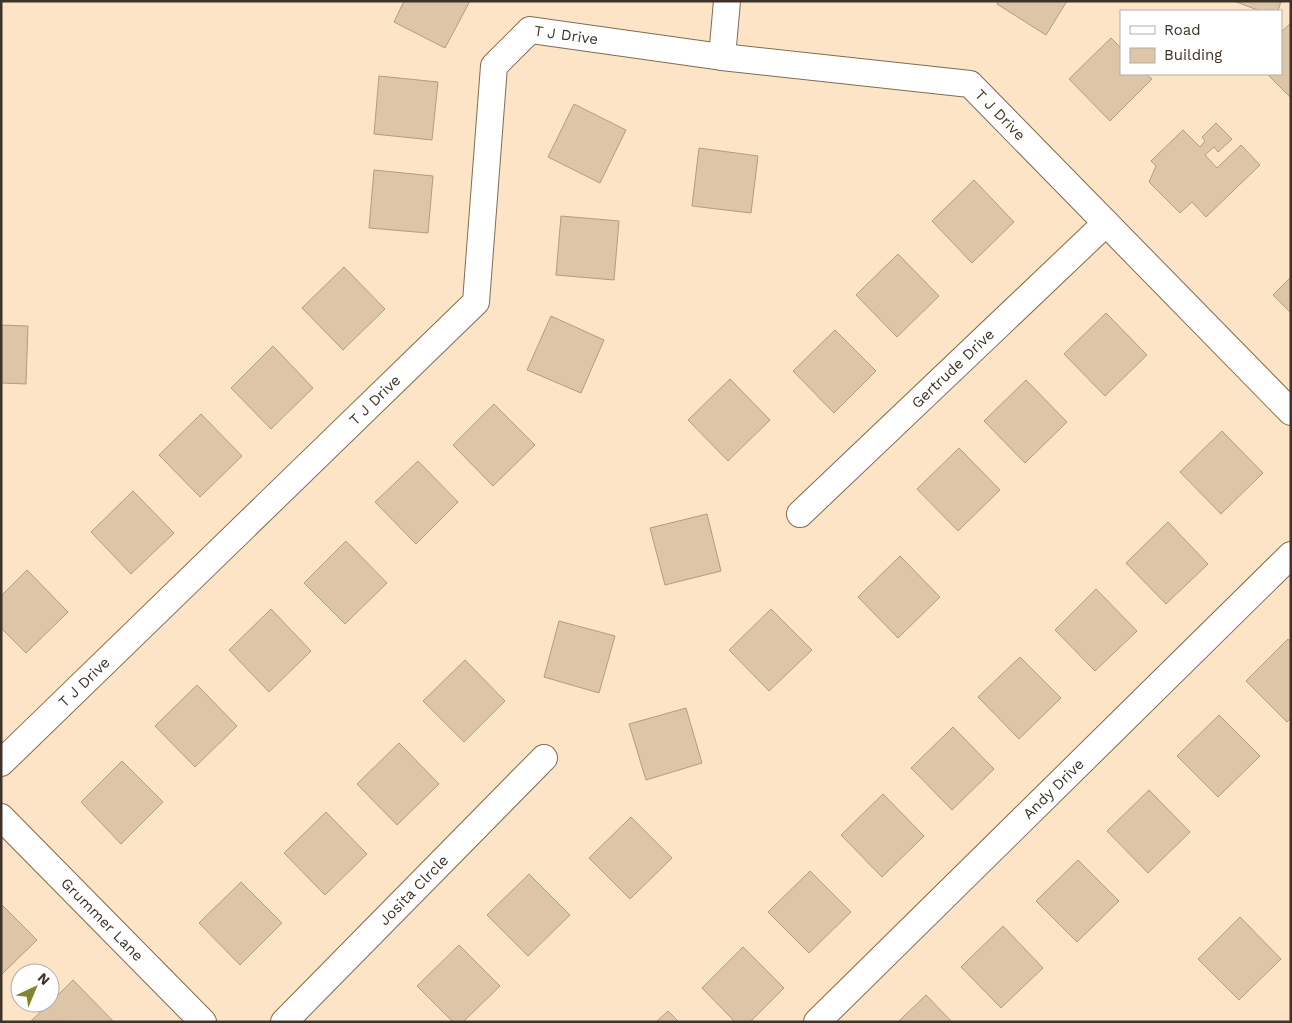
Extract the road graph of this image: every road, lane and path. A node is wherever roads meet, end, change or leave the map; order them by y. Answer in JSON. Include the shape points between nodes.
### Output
{"nodes":[{"id":1,"x":727,"y":1,"type":"edge"},
{"id":2,"x":722,"y":57,"type":"junction"},
{"id":3,"x":1106,"y":223,"type":"junction"},
{"id":4,"x":1291,"y":412,"type":"edge"},
{"id":5,"x":800,"y":514,"type":"dead end"},
{"id":6,"x":1291,"y":554,"type":"edge"},
{"id":7,"x":544,"y":758,"type":"dead end"},
{"id":8,"x":1,"y":763,"type":"edge"},
{"id":9,"x":1,"y":817,"type":"edge"},
{"id":10,"x":203,"y":1022,"type":"edge"},
{"id":11,"x":284,"y":1022,"type":"edge"},
{"id":12,"x":817,"y":1022,"type":"edge"}],
"edges":[{"from":1,"to":2,"type":"street"},
{"from":2,"to":3,"type":"street","name":"T J Drive","via":[[970,84]]},
{"from":2,"to":8,"type":"street","name":"T J Drive","via":[[530,30],[494,66],[476,302]]},
{"from":3,"to":4,"type":"street","name":"T J Drive"},
{"from":3,"to":5,"type":"street","name":"Gertrude Drive"},
{"from":6,"to":12,"type":"street","name":"Andy Drive"},
{"from":7,"to":11,"type":"street","name":"Josita Clrcle"},
{"from":9,"to":10,"type":"street","name":"Grummer Lane"}]}
